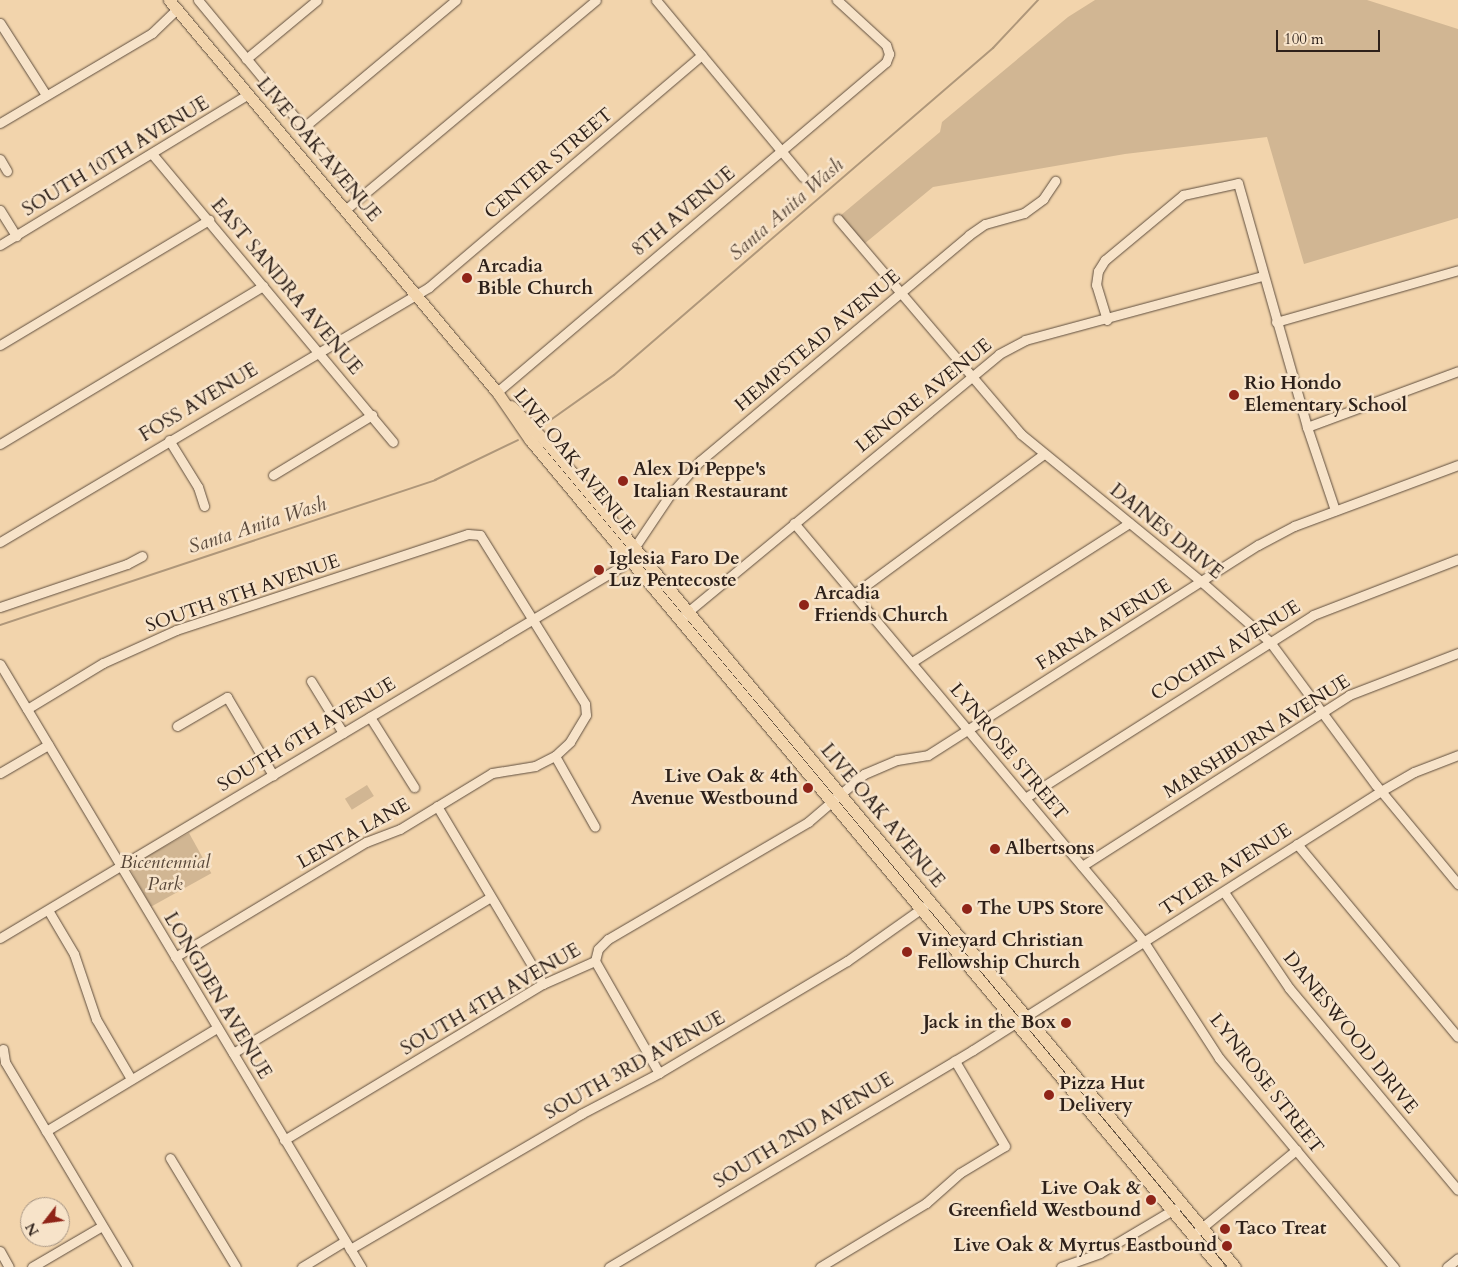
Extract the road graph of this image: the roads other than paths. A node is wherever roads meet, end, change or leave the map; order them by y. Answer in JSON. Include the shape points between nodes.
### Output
{"nodes":[{"id":1,"x":169,"y":0,"type":"edge"},
{"id":2,"x":198,"y":0,"type":"edge"},
{"id":3,"x":317,"y":0,"type":"edge"},
{"id":4,"x":456,"y":0,"type":"edge"},
{"id":5,"x":596,"y":0,"type":"edge"},
{"id":6,"x":656,"y":0,"type":"edge"},
{"id":7,"x":838,"y":0,"type":"edge"},
{"id":8,"x":177,"y":9,"type":"junction"},
{"id":9,"x":0,"y":23,"type":"edge"},
{"id":10,"x":702,"y":55,"type":"junction"},
{"id":11,"x":246,"y":59,"type":"junction"},
{"id":12,"x":248,"y":94,"type":"junction"},
{"id":13,"x":46,"y":95,"type":"junction"},
{"id":14,"x":0,"y":123,"type":"edge"},
{"id":15,"x":304,"y":127,"type":"junction"},
{"id":16,"x":781,"y":151,"type":"junction"},
{"id":17,"x":153,"y":154,"type":"junction"},
{"id":18,"x":0,"y":158,"type":"edge"},
{"id":19,"x":8,"y":171,"type":"dead end"},
{"id":20,"x":803,"y":177,"type":"dead end"},
{"id":21,"x":1055,"y":181,"type":"dead end"},
{"id":22,"x":360,"y":196,"type":"junction"},
{"id":23,"x":0,"y":210,"type":"edge"},
{"id":24,"x":345,"y":210,"type":"junction"},
{"id":25,"x":838,"y":218,"type":"dead end"},
{"id":26,"x":208,"y":220,"type":"junction"},
{"id":27,"x":16,"y":236,"type":"junction"},
{"id":28,"x":0,"y":246,"type":"edge"},
{"id":29,"x":1458,"y":270,"type":"edge"},
{"id":30,"x":1262,"y":276,"type":"junction"},
{"id":31,"x":263,"y":286,"type":"junction"},
{"id":32,"x":902,"y":292,"type":"junction"},
{"id":33,"x":415,"y":295,"type":"junction"},
{"id":34,"x":1107,"y":320,"type":"junction"},
{"id":35,"x":1276,"y":322,"type":"junction"},
{"id":36,"x":0,"y":345,"type":"edge"},
{"id":37,"x":318,"y":351,"type":"junction"},
{"id":38,"x":1458,"y":371,"type":"edge"},
{"id":39,"x":972,"y":375,"type":"junction"},
{"id":40,"x":497,"y":392,"type":"junction"},
{"id":41,"x":372,"y":415,"type":"junction"},
{"id":42,"x":1307,"y":427,"type":"junction"},
{"id":43,"x":170,"y":440,"type":"junction"},
{"id":44,"x":393,"y":442,"type":"dead end"},
{"id":45,"x":0,"y":444,"type":"edge"},
{"id":46,"x":1044,"y":454,"type":"junction"},
{"id":47,"x":1458,"y":465,"type":"edge"},
{"id":48,"x":273,"y":476,"type":"dead end"},
{"id":49,"x":204,"y":506,"type":"dead end"},
{"id":50,"x":1335,"y":510,"type":"junction"},
{"id":51,"x":794,"y":523,"type":"junction"},
{"id":52,"x":1129,"y":523,"type":"junction"},
{"id":53,"x":0,"y":542,"type":"edge"},
{"id":54,"x":632,"y":553,"type":"junction"},
{"id":55,"x":142,"y":556,"type":"dead end"},
{"id":56,"x":1458,"y":560,"type":"edge"},
{"id":57,"x":1202,"y":582,"type":"junction"},
{"id":58,"x":854,"y":594,"type":"junction"},
{"id":59,"x":0,"y":607,"type":"edge"},
{"id":60,"x":684,"y":615,"type":"junction"},
{"id":61,"x":532,"y":619,"type":"junction"},
{"id":62,"x":1270,"y":642,"type":"junction"},
{"id":63,"x":1458,"y":653,"type":"edge"},
{"id":64,"x":912,"y":662,"type":"junction"},
{"id":65,"x":0,"y":664,"type":"edge"},
{"id":66,"x":3,"y":676,"type":"edge"},
{"id":67,"x":310,"y":681,"type":"dead end"},
{"id":68,"x":27,"y":709,"type":"junction"},
{"id":69,"x":1323,"y":712,"type":"junction"},
{"id":70,"x":370,"y":716,"type":"junction"},
{"id":71,"x":177,"y":726,"type":"dead end"},
{"id":72,"x":968,"y":730,"type":"junction"},
{"id":73,"x":343,"y":733,"type":"junction"},
{"id":74,"x":48,"y":745,"type":"junction"},
{"id":75,"x":555,"y":756,"type":"junction"},
{"id":76,"x":1458,"y":756,"type":"edge"},
{"id":77,"x":0,"y":773,"type":"edge"},
{"id":78,"x":273,"y":775,"type":"junction"},
{"id":79,"x":414,"y":787,"type":"dead end"},
{"id":80,"x":1381,"y":791,"type":"junction"},
{"id":81,"x":836,"y":797,"type":"junction"},
{"id":82,"x":1025,"y":798,"type":"junction"},
{"id":83,"x":437,"y":806,"type":"junction"},
{"id":84,"x":595,"y":827,"type":"dead end"},
{"id":85,"x":1298,"y":844,"type":"junction"},
{"id":86,"x":121,"y":866,"type":"junction"},
{"id":87,"x":1082,"y":866,"type":"junction"},
{"id":88,"x":1458,"y":884,"type":"edge"},
{"id":89,"x":1224,"y":892,"type":"junction"},
{"id":90,"x":492,"y":897,"type":"junction"},
{"id":91,"x":926,"y":906,"type":"junction"},
{"id":92,"x":48,"y":910,"type":"junction"},
{"id":93,"x":0,"y":938,"type":"edge"},
{"id":94,"x":1144,"y":942,"type":"junction"},
{"id":95,"x":176,"y":957,"type":"junction"},
{"id":96,"x":595,"y":961,"type":"junction"},
{"id":97,"x":543,"y":984,"type":"junction"},
{"id":98,"x":1021,"y":1020,"type":"junction"},
{"id":99,"x":218,"y":1028,"type":"junction"},
{"id":100,"x":1458,"y":1037,"type":"edge"},
{"id":101,"x":2,"y":1049,"type":"dead end"},
{"id":102,"x":233,"y":1053,"type":"junction"},
{"id":103,"x":956,"y":1060,"type":"junction"},
{"id":104,"x":660,"y":1074,"type":"junction"},
{"id":105,"x":131,"y":1079,"type":"junction"},
{"id":106,"x":46,"y":1131,"type":"junction"},
{"id":107,"x":284,"y":1140,"type":"junction"},
{"id":108,"x":1296,"y":1150,"type":"junction"},
{"id":109,"x":170,"y":1158,"type":"dead end"},
{"id":110,"x":1458,"y":1190,"type":"edge"},
{"id":111,"x":1182,"y":1203,"type":"junction"},
{"id":112,"x":1172,"y":1210,"type":"junction"},
{"id":113,"x":102,"y":1226,"type":"junction"},
{"id":114,"x":1198,"y":1231,"type":"junction"},
{"id":115,"x":348,"y":1245,"type":"junction"},
{"id":116,"x":0,"y":1251,"type":"edge"},
{"id":117,"x":1458,"y":1258,"type":"edge"},
{"id":118,"x":9,"y":1267,"type":"edge"},
{"id":119,"x":32,"y":1267,"type":"edge"},
{"id":120,"x":127,"y":1267,"type":"edge"},
{"id":121,"x":236,"y":1267,"type":"edge"},
{"id":122,"x":302,"y":1267,"type":"edge"},
{"id":123,"x":361,"y":1267,"type":"edge"},
{"id":124,"x":609,"y":1267,"type":"edge"},
{"id":125,"x":820,"y":1267,"type":"edge"},
{"id":126,"x":1061,"y":1267,"type":"edge"},
{"id":127,"x":1219,"y":1267,"type":"edge"},
{"id":128,"x":1235,"y":1267,"type":"edge"},
{"id":129,"x":1394,"y":1267,"type":"edge"},
{"id":130,"x":1447,"y":1267,"type":"edge"}],
"edges":[{"from":1,"to":8,"type":"main road","name":"LIVE OAK AVENUE"},
{"from":2,"to":11,"type":"street","name":"LIVE OAK AVENUE"},
{"from":3,"to":11,"type":"street"},
{"from":4,"to":15,"type":"street"},
{"from":5,"to":22,"type":"street"},
{"from":6,"to":10,"type":"street"},
{"from":7,"to":16,"type":"street","name":"8TH AVENUE","via":[[886,45],[889,54],[886,62]]},
{"from":8,"to":12,"type":"main road","name":"LIVE OAK AVENUE"},
{"from":8,"to":13,"type":"street","via":[[152,33]]},
{"from":9,"to":13,"type":"street"},
{"from":10,"to":16,"type":"street"},
{"from":10,"to":33,"type":"street","name":"CENTER STREET","via":[[429,287]]},
{"from":11,"to":15,"type":"street","name":"LIVE OAK AVENUE"},
{"from":12,"to":17,"type":"street","name":"SOUTH 10TH AVENUE"},
{"from":12,"to":24,"type":"main road","name":"LIVE OAK AVENUE"},
{"from":13,"to":14,"type":"street"},
{"from":15,"to":22,"type":"street","name":"LIVE OAK AVENUE"},
{"from":16,"to":20,"type":"street"},
{"from":16,"to":40,"type":"street","name":"8TH AVENUE"},
{"from":17,"to":26,"type":"street","name":"EAST SANDRA AVENUE"},
{"from":17,"to":27,"type":"street","name":"SOUTH 10TH AVENUE"},
{"from":18,"to":19,"type":"street"},
{"from":21,"to":32,"type":"street","name":"HEMPSTEAD AVENUE","via":[[1034,207],[985,224]]},
{"from":22,"to":24,"type":"street"},
{"from":23,"to":27,"type":"street"},
{"from":24,"to":33,"type":"main road","name":"LIVE OAK AVENUE"},
{"from":25,"to":32,"type":"street","name":"DAINES DRIVE"},
{"from":26,"to":31,"type":"street","name":"EAST SANDRA AVENUE"},
{"from":26,"to":36,"type":"street"},
{"from":27,"to":28,"type":"street","name":"SOUTH 10TH AVENUE"},
{"from":29,"to":35,"type":"street"},
{"from":30,"to":34,"type":"street","name":"LENORE AVENUE"},
{"from":30,"to":34,"type":"street","via":[[1238,183],[1183,195],[1105,260],[1098,271],[1096,285]]},
{"from":30,"to":35,"type":"street"},
{"from":31,"to":37,"type":"street","name":"EAST SANDRA AVENUE"},
{"from":31,"to":45,"type":"street"},
{"from":32,"to":39,"type":"street","name":"DAINES DRIVE"},
{"from":32,"to":54,"type":"street","name":"HEMPSTEAD AVENUE","via":[[688,473]]},
{"from":33,"to":37,"type":"street","name":"FOSS AVENUE"},
{"from":33,"to":40,"type":"main road","name":"LIVE OAK AVENUE"},
{"from":34,"to":39,"type":"street","name":"LENORE AVENUE","via":[[1025,340],[999,354]]},
{"from":35,"to":42,"type":"street"},
{"from":37,"to":41,"type":"street","name":"EAST SANDRA AVENUE"},
{"from":37,"to":43,"type":"street","name":"FOSS AVENUE"},
{"from":38,"to":42,"type":"street"},
{"from":39,"to":46,"type":"street","name":"DAINES DRIVE","via":[[1021,434]]},
{"from":39,"to":51,"type":"street","name":"LENORE AVENUE"},
{"from":40,"to":54,"type":"main road","name":"LIVE OAK AVENUE"},
{"from":41,"to":44,"type":"street","name":"EAST SANDRA AVENUE"},
{"from":41,"to":48,"type":"street"},
{"from":42,"to":50,"type":"street"},
{"from":43,"to":49,"type":"street","via":[[198,487]]},
{"from":43,"to":53,"type":"street","name":"FOSS AVENUE"},
{"from":46,"to":52,"type":"street","name":"DAINES DRIVE"},
{"from":46,"to":58,"type":"street"},
{"from":47,"to":50,"type":"street","name":"FARNA AVENUE"},
{"from":50,"to":57,"type":"street","name":"FARNA AVENUE","via":[[1279,533]]},
{"from":51,"to":58,"type":"street","name":"LYNROSE STREET"},
{"from":51,"to":60,"type":"street","name":"LENORE AVENUE"},
{"from":52,"to":57,"type":"street","name":"DAINES DRIVE"},
{"from":52,"to":64,"type":"street"},
{"from":54,"to":60,"type":"main road","name":"LIVE OAK AVENUE"},
{"from":54,"to":61,"type":"street","name":"SOUTH 6TH AVENUE","via":[[622,566]]},
{"from":55,"to":59,"type":"street"},
{"from":56,"to":62,"type":"street","name":"COCHIN AVENUE","via":[[1313,615]]},
{"from":57,"to":62,"type":"street","name":"DAINES DRIVE"},
{"from":57,"to":72,"type":"street","name":"FARNA AVENUE"},
{"from":58,"to":64,"type":"street","name":"LYNROSE STREET"},
{"from":60,"to":81,"type":"main road","name":"LIVE OAK AVENUE"},
{"from":61,"to":68,"type":"street","name":"SOUTH 8TH AVENUE","via":[[480,535],[468,534],[176,630],[103,663]]},
{"from":61,"to":70,"type":"street","name":"SOUTH 6TH AVENUE"},
{"from":61,"to":75,"type":"street","via":[[585,704],[586,715],[570,742]]},
{"from":62,"to":69,"type":"street","name":"DAINES DRIVE"},
{"from":62,"to":82,"type":"street","name":"COCHIN AVENUE"},
{"from":63,"to":69,"type":"street","name":"MARSHBURN AVENUE","via":[[1349,695]]},
{"from":64,"to":72,"type":"street","name":"LYNROSE STREET"},
{"from":65,"to":66,"type":"street","name":"LONGDEN AVENUE"},
{"from":66,"to":68,"type":"street","name":"LONGDEN AVENUE"},
{"from":67,"to":73,"type":"street"},
{"from":68,"to":74,"type":"street","name":"LONGDEN AVENUE"},
{"from":69,"to":80,"type":"street","name":"DAINES DRIVE"},
{"from":69,"to":87,"type":"street","name":"MARSHBURN AVENUE"},
{"from":70,"to":73,"type":"street","name":"SOUTH 6TH AVENUE"},
{"from":70,"to":79,"type":"street"},
{"from":71,"to":78,"type":"street","via":[[227,697]]},
{"from":72,"to":81,"type":"street","name":"FARNA AVENUE","via":[[928,755],[878,766]]},
{"from":72,"to":82,"type":"street","name":"LYNROSE STREET"},
{"from":73,"to":78,"type":"street","name":"SOUTH 6TH AVENUE"},
{"from":74,"to":77,"type":"street"},
{"from":74,"to":86,"type":"street","name":"LONGDEN AVENUE"},
{"from":75,"to":83,"type":"street","name":"LENTA LANE","via":[[535,766],[492,773]]},
{"from":75,"to":84,"type":"street"},
{"from":76,"to":80,"type":"street","name":"TYLER AVENUE","via":[[1414,772]]},
{"from":78,"to":86,"type":"street","name":"SOUTH 6TH AVENUE"},
{"from":80,"to":85,"type":"street","name":"TYLER AVENUE"},
{"from":80,"to":88,"type":"street","name":"DAINES DRIVE"},
{"from":81,"to":91,"type":"main road","name":"LIVE OAK AVENUE"},
{"from":81,"to":96,"type":"street","name":"SOUTH 4TH AVENUE","via":[[808,822],[608,939],[598,949]]},
{"from":82,"to":87,"type":"street","name":"LYNROSE STREET"},
{"from":83,"to":90,"type":"street"},
{"from":83,"to":95,"type":"street","name":"LENTA LANE","via":[[400,829],[366,842]]},
{"from":85,"to":89,"type":"street","name":"TYLER AVENUE"},
{"from":85,"to":100,"type":"street"},
{"from":86,"to":92,"type":"street","name":"SOUTH 6TH AVENUE"},
{"from":86,"to":95,"type":"street","name":"LONGDEN AVENUE"},
{"from":87,"to":94,"type":"street","name":"LYNROSE STREET"},
{"from":89,"to":94,"type":"street","name":"TYLER AVENUE"},
{"from":89,"to":110,"type":"street","name":"DANESWOOD DRIVE","via":[[1289,988]]},
{"from":90,"to":97,"type":"street"},
{"from":90,"to":102,"type":"street"},
{"from":91,"to":98,"type":"main road","name":"LIVE OAK AVENUE"},
{"from":91,"to":104,"type":"street","name":"SOUTH 3RD AVENUE","via":[[847,961]]},
{"from":92,"to":93,"type":"street","name":"SOUTH 6TH AVENUE"},
{"from":92,"to":105,"type":"street","via":[[74,954],[96,1019]]},
{"from":94,"to":98,"type":"street","name":"TYLER AVENUE"},
{"from":94,"to":108,"type":"street","name":"LYNROSE STREET","via":[[1219,1058]]},
{"from":95,"to":99,"type":"street","name":"LONGDEN AVENUE"},
{"from":96,"to":97,"type":"street","name":"SOUTH 4TH AVENUE"},
{"from":96,"to":104,"type":"street"},
{"from":97,"to":107,"type":"street","name":"SOUTH 4TH AVENUE"},
{"from":98,"to":103,"type":"street","name":"SOUTH 2ND AVENUE"},
{"from":98,"to":111,"type":"main road","name":"LIVE OAK AVENUE"},
{"from":98,"to":112,"type":"main road","name":"LIVE OAK AVENUE"},
{"from":99,"to":102,"type":"street","name":"LONGDEN AVENUE"},
{"from":99,"to":105,"type":"street"},
{"from":101,"to":106,"type":"street","via":[[5,1062]]},
{"from":102,"to":107,"type":"street","name":"LONGDEN AVENUE"},
{"from":103,"to":124,"type":"street","name":"SOUTH 2ND AVENUE"},
{"from":103,"to":125,"type":"street","via":[[1005,1146],[960,1173],[926,1203]]},
{"from":104,"to":115,"type":"street","name":"SOUTH 3RD AVENUE","via":[[572,1119]]},
{"from":105,"to":106,"type":"street"},
{"from":106,"to":113,"type":"street"},
{"from":107,"to":115,"type":"street","name":"LONGDEN AVENUE"},
{"from":108,"to":114,"type":"street"},
{"from":108,"to":129,"type":"street","name":"LYNROSE STREET"},
{"from":109,"to":121,"type":"street"},
{"from":111,"to":112,"type":"street"},
{"from":111,"to":114,"type":"main road","name":"LIVE OAK AVENUE"},
{"from":112,"to":114,"type":"main road","name":"LIVE OAK AVENUE"},
{"from":112,"to":126,"type":"street","via":[[1100,1254]]},
{"from":113,"to":119,"type":"street"},
{"from":113,"to":120,"type":"street"},
{"from":114,"to":127,"type":"main road","name":"LIVE OAK AVENUE"},
{"from":114,"to":128,"type":"main road","name":"LIVE OAK AVENUE"},
{"from":115,"to":122,"type":"street","name":"SOUTH 3RD AVENUE"},
{"from":115,"to":123,"type":"street","name":"LONGDEN AVENUE"},
{"from":116,"to":118,"type":"street"},
{"from":117,"to":130,"type":"street"}]}
